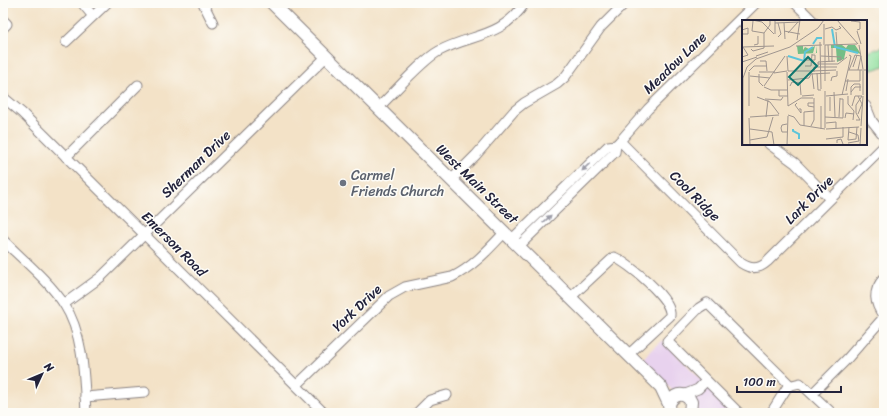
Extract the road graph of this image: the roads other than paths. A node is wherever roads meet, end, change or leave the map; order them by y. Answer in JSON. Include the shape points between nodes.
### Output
{"nodes":[{"id":1,"x":82,"y":3,"type":"edge"},
{"id":2,"x":107,"y":3,"type":"edge"},
{"id":3,"x":203,"y":3,"type":"edge"},
{"id":4,"x":272,"y":3,"type":"edge"},
{"id":5,"x":525,"y":3,"type":"edge"},
{"id":6,"x":625,"y":3,"type":"edge"},
{"id":7,"x":756,"y":3,"type":"edge"},
{"id":8,"x":795,"y":3,"type":"edge"},
{"id":9,"x":92,"y":15,"type":"junction"},
{"id":10,"x":3,"y":20,"type":"edge"},
{"id":11,"x":811,"y":20,"type":"edge"},
{"id":12,"x":213,"y":23,"type":"dead end"},
{"id":13,"x":3,"y":28,"type":"edge"},
{"id":14,"x":66,"y":42,"type":"dead end"},
{"id":15,"x":326,"y":57,"type":"junction"},
{"id":16,"x":138,"y":85,"type":"dead end"},
{"id":17,"x":3,"y":96,"type":"edge"},
{"id":18,"x":378,"y":108,"type":"junction"},
{"id":19,"x":867,"y":108,"type":"edge"},
{"id":20,"x":884,"y":136,"type":"edge"},
{"id":21,"x":618,"y":143,"type":"junction"},
{"id":22,"x":770,"y":145,"type":"edge"},
{"id":23,"x":884,"y":146,"type":"edge"},
{"id":24,"x":66,"y":156,"type":"junction"},
{"id":25,"x":451,"y":180,"type":"junction"},
{"id":26,"x":830,"y":199,"type":"junction"},
{"id":27,"x":144,"y":234,"type":"junction"},
{"id":28,"x":512,"y":239,"type":"junction"},
{"id":29,"x":3,"y":240,"type":"edge"},
{"id":30,"x":752,"y":268,"type":"joint"},
{"id":31,"x":884,"y":278,"type":"edge"},
{"id":32,"x":571,"y":297,"type":"junction"},
{"id":33,"x":64,"y":304,"type":"junction"},
{"id":34,"x":884,"y":317,"type":"edge"},
{"id":35,"x":629,"y":354,"type":"junction"},
{"id":36,"x":706,"y":381,"type":"junction"},
{"id":37,"x":297,"y":385,"type":"junction"},
{"id":38,"x":790,"y":385,"type":"junction"},
{"id":39,"x":661,"y":387,"type":"junction"},
{"id":40,"x":698,"y":389,"type":"junction"},
{"id":41,"x":145,"y":392,"type":"dead end"},
{"id":42,"x":813,"y":393,"type":"junction"},
{"id":43,"x":447,"y":395,"type":"dead end"},
{"id":44,"x":682,"y":395,"type":"junction"},
{"id":45,"x":85,"y":397,"type":"junction"},
{"id":46,"x":669,"y":409,"type":"edge"},
{"id":47,"x":692,"y":410,"type":"edge"},
{"id":48,"x":86,"y":413,"type":"edge"},
{"id":49,"x":324,"y":413,"type":"edge"},
{"id":50,"x":417,"y":413,"type":"edge"},
{"id":51,"x":739,"y":413,"type":"edge"},
{"id":52,"x":771,"y":413,"type":"edge"},
{"id":53,"x":832,"y":413,"type":"edge"}],
"edges":[{"from":1,"to":9,"type":"street"},
{"from":2,"to":9,"type":"street"},
{"from":3,"to":12,"type":"street"},
{"from":4,"to":15,"type":"main road","name":"West Main Street"},
{"from":5,"to":18,"type":"street","via":[[516,16],[501,28],[438,52]]},
{"from":6,"to":25,"type":"street","via":[[601,27],[565,77],[514,111]]},
{"from":7,"to":21,"type":"street","name":"Meadow Lane"},
{"from":8,"to":11,"type":"street"},
{"from":9,"to":14,"type":"street"},
{"from":10,"to":13,"type":"street","via":[[6,24]]},
{"from":15,"to":18,"type":"main road","name":"West Main Street"},
{"from":15,"to":27,"type":"street","name":"Sherman Drive"},
{"from":16,"to":24,"type":"street"},
{"from":17,"to":24,"type":"street","name":"Emerson Road"},
{"from":18,"to":25,"type":"main road","name":"West Main Street"},
{"from":19,"to":20,"type":"street","via":[[872,121]]},
{"from":21,"to":28,"type":"street","name":"Meadow Lane","via":[[615,152]]},
{"from":21,"to":30,"type":"street","name":"Cool Ridge","via":[[741,262]]},
{"from":22,"to":26,"type":"street","via":[[795,163]]},
{"from":23,"to":26,"type":"street","name":"Lark Drive"},
{"from":24,"to":27,"type":"street","name":"Emerson Road"},
{"from":25,"to":28,"type":"main road","name":"West Main Street"},
{"from":26,"to":30,"type":"street","name":"Lark Drive","via":[[767,262]]},
{"from":27,"to":33,"type":"street","name":"Sherman Drive","via":[[93,284]]},
{"from":27,"to":37,"type":"street","name":"Emerson Road"},
{"from":28,"to":32,"type":"main road","name":"West Main Street"},
{"from":28,"to":37,"type":"street","name":"York Drive","via":[[460,274],[405,287],[389,296]]},
{"from":29,"to":33,"type":"street"},
{"from":31,"to":34,"type":"street","via":[[877,286],[875,295]]},
{"from":32,"to":35,"type":"main road","name":"West Main Street"},
{"from":32,"to":35,"type":"street","via":[[614,257],[633,268],[660,295],[670,311],[670,316]]},
{"from":33,"to":45,"type":"street","via":[[75,326],[79,343]]},
{"from":34,"to":42,"type":"street"},
{"from":35,"to":39,"type":"main road","name":"West Main Street"},
{"from":36,"to":38,"type":"street","via":[[667,341],[707,303]]},
{"from":36,"to":40,"type":"street"},
{"from":36,"to":51,"type":"street"},
{"from":37,"to":49,"type":"street","name":"Emerson Road"},
{"from":38,"to":42,"type":"street","via":[[800,383]]},
{"from":38,"to":52,"type":"street"},
{"from":39,"to":44,"type":"main road","name":"West Main Street"},
{"from":39,"to":46,"type":"main road","name":"West Main Street"},
{"from":40,"to":44,"type":"street"},
{"from":40,"to":47,"type":"street"},
{"from":41,"to":45,"type":"street"},
{"from":42,"to":53,"type":"street"},
{"from":43,"to":50,"type":"street","via":[[430,400]]},
{"from":44,"to":46,"type":"main road","via":[[672,398]]},
{"from":44,"to":47,"type":"main road","via":[[690,400]]},
{"from":45,"to":48,"type":"street"}]}
